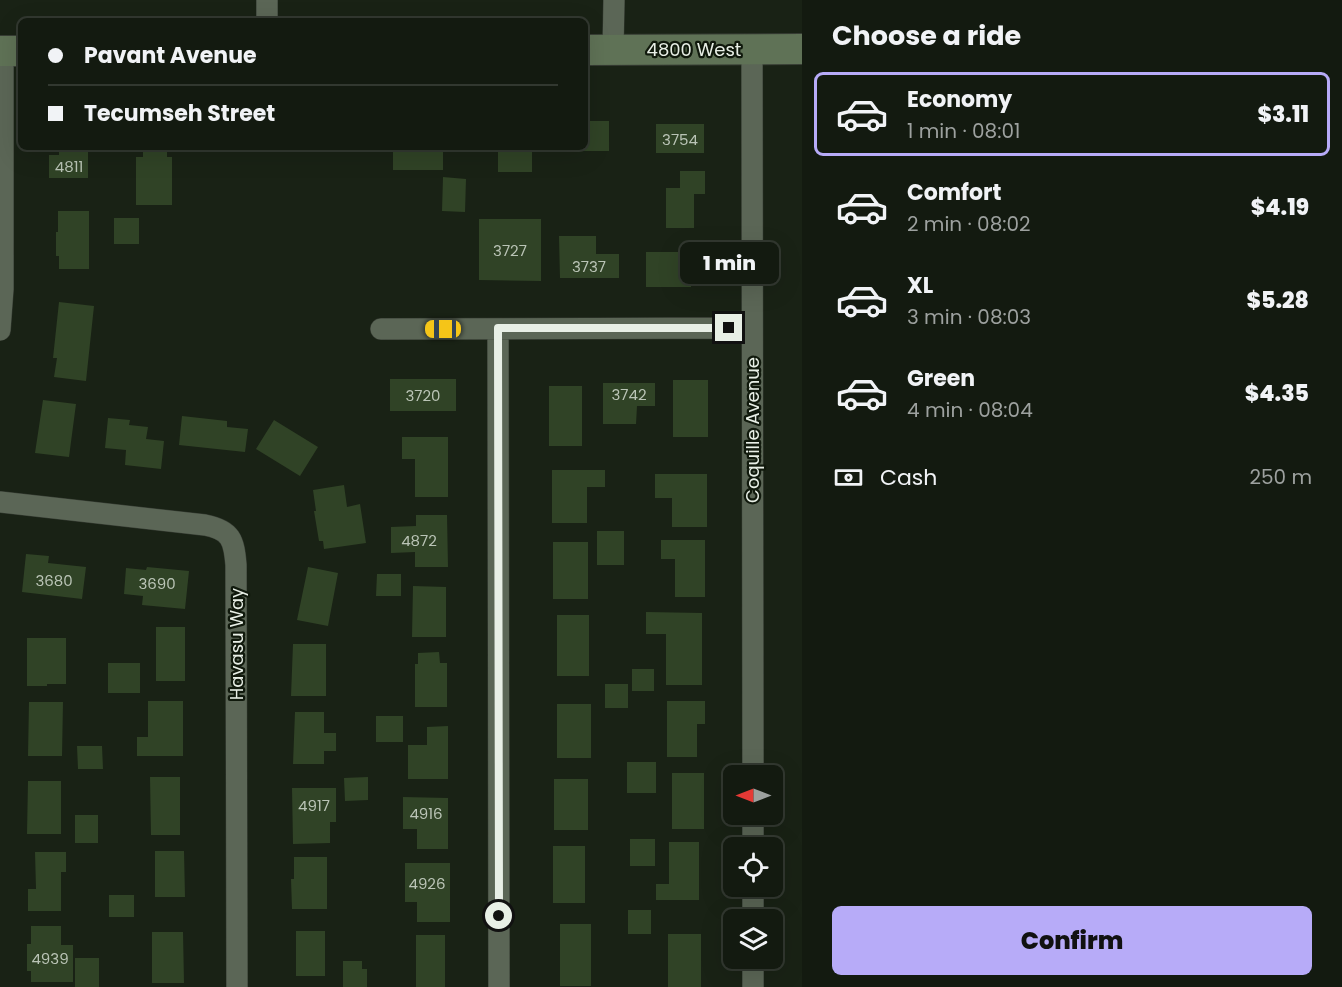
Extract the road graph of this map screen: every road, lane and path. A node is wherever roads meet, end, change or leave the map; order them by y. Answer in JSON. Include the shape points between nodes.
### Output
{"nodes":[{"id":1,"x":267,"y":0,"type":"edge"},
{"id":2,"x":614,"y":0,"type":"edge"},
{"id":3,"x":267,"y":18,"type":"edge"},
{"id":4,"x":752,"y":49,"type":"junction"},
{"id":5,"x":802,"y":49,"type":"edge"},
{"id":6,"x":599,"y":50,"type":"edge"},
{"id":7,"x":8,"y":51,"type":"edge"},
{"id":8,"x":498,"y":328,"type":"junction"},
{"id":9,"x":752,"y":328,"type":"junction"},
{"id":10,"x":381,"y":329,"type":"dead end"},
{"id":11,"x":0,"y":330,"type":"edge"},
{"id":12,"x":0,"y":502,"type":"edge"},
{"id":13,"x":753,"y":765,"type":"edge"},
{"id":14,"x":753,"y":969,"type":"edge"},
{"id":15,"x":237,"y":987,"type":"edge"},
{"id":16,"x":499,"y":987,"type":"edge"},
{"id":17,"x":753,"y":987,"type":"edge"}],
"edges":[{"from":1,"to":3,"type":"street"},
{"from":2,"to":6,"type":"street"},
{"from":4,"to":5,"type":"main road","name":"4800 West"},
{"from":4,"to":6,"type":"main road","name":"4800 West"},
{"from":4,"to":9,"type":"street","name":"Coquille Avenue"},
{"from":7,"to":11,"type":"street"},
{"from":8,"to":9,"type":"street"},
{"from":8,"to":10,"type":"street"},
{"from":8,"to":16,"type":"street"},
{"from":9,"to":13,"type":"street","name":"Coquille Avenue"},
{"from":12,"to":15,"type":"street","name":"Havasu Way","via":[[205,525],[228,534],[233,543]]},
{"from":14,"to":17,"type":"street"}]}
